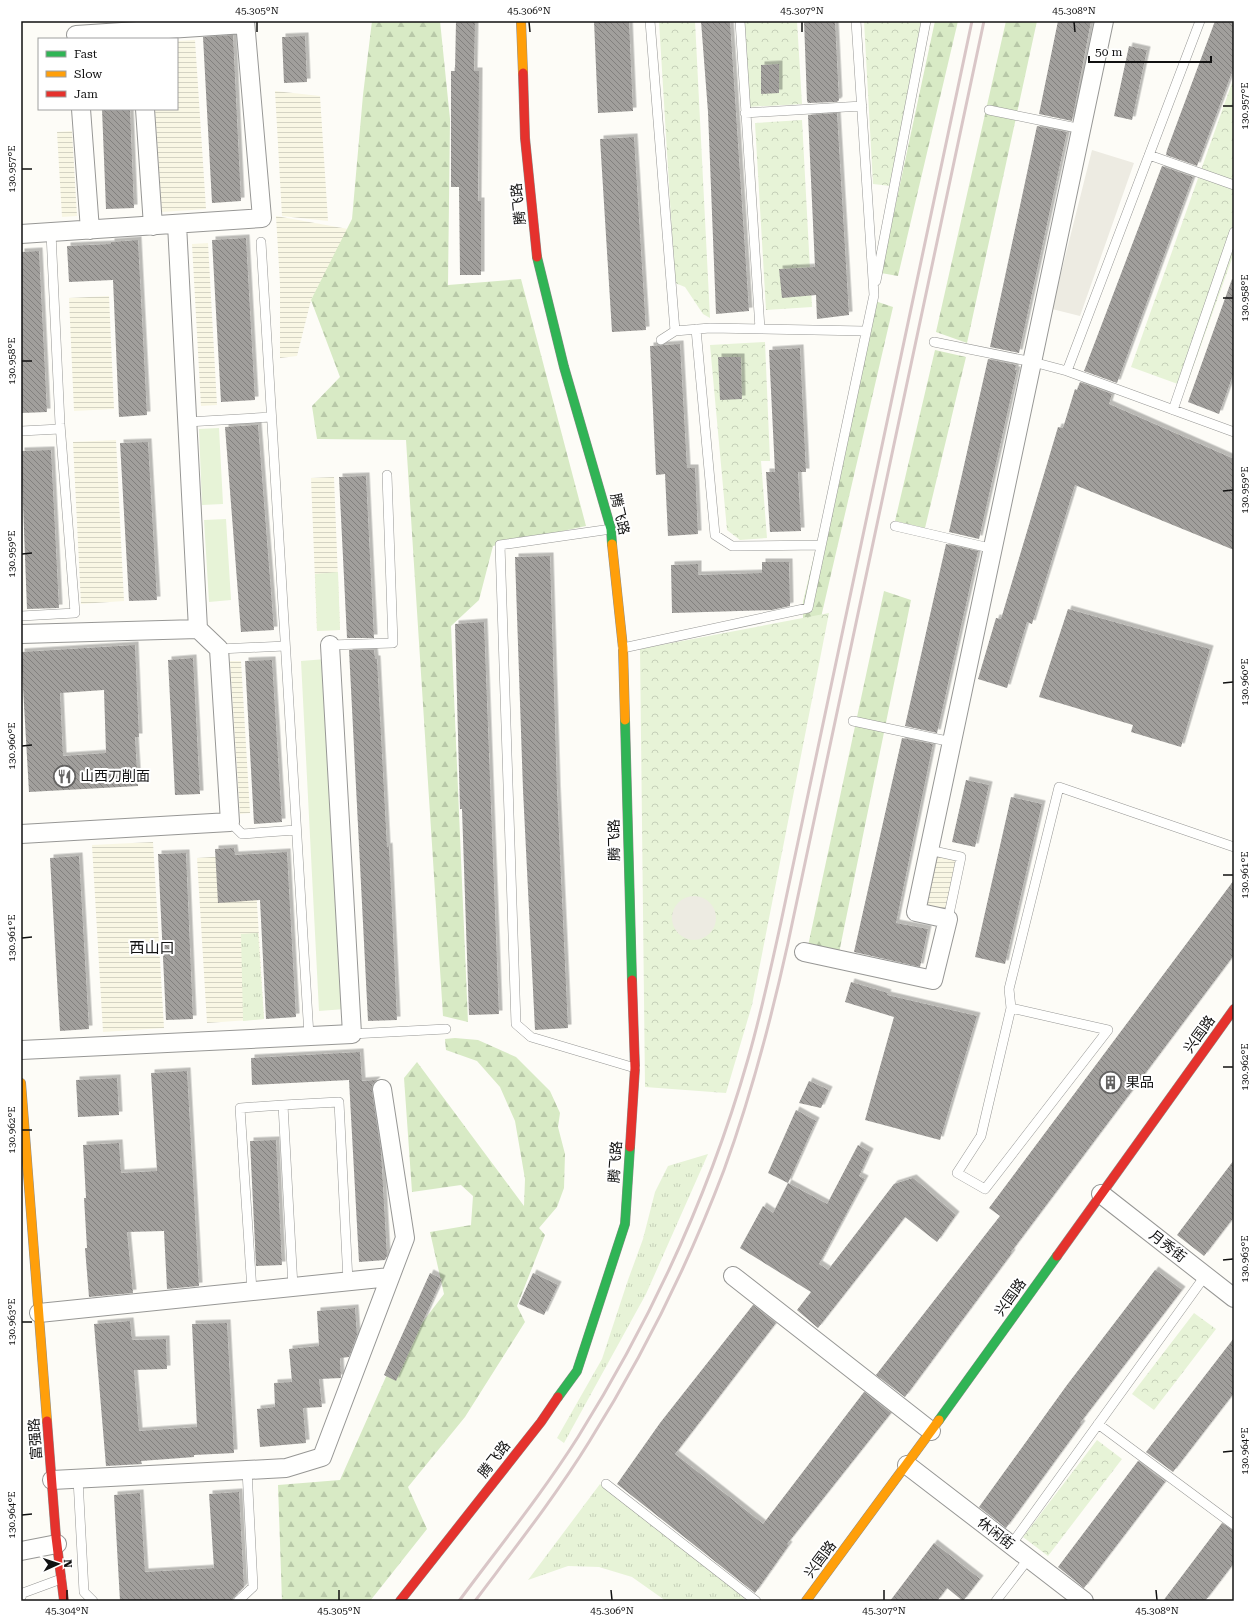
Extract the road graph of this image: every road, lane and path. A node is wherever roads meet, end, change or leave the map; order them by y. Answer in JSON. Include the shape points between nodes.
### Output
{"nodes":[{"id":1,"x":521,"y":21,"type":"edge"},
{"id":2,"x":650,"y":21,"type":"edge"},
{"id":3,"x":740,"y":21,"type":"edge"},
{"id":4,"x":856,"y":21,"type":"edge"},
{"id":5,"x":926,"y":21,"type":"edge"},
{"id":6,"x":1104,"y":21,"type":"edge"},
{"id":7,"x":1200,"y":21,"type":"edge"},
{"id":8,"x":245,"y":22,"type":"edge"},
{"id":9,"x":75,"y":32,"type":"edge"},
{"id":10,"x":140,"y":35,"type":"edge"},
{"id":11,"x":862,"y":106,"type":"junction"},
{"id":12,"x":81,"y":110,"type":"edge"},
{"id":13,"x":145,"y":110,"type":"edge"},
{"id":14,"x":989,"y":110,"type":"dead end"},
{"id":15,"x":745,"y":114,"type":"junction"},
{"id":16,"x":1082,"y":129,"type":"junction"},
{"id":17,"x":1149,"y":155,"type":"junction"},
{"id":18,"x":1234,"y":185,"type":"edge"},
{"id":19,"x":177,"y":224,"type":"junction"},
{"id":20,"x":153,"y":226,"type":"junction"},
{"id":21,"x":90,"y":230,"type":"junction"},
{"id":22,"x":1234,"y":232,"type":"edge"},
{"id":23,"x":51,"y":233,"type":"junction"},
{"id":24,"x":21,"y":234,"type":"edge"},
{"id":25,"x":261,"y":242,"type":"dead end"},
{"id":26,"x":874,"y":295,"type":"junction"},
{"id":27,"x":696,"y":329,"type":"junction"},
{"id":28,"x":760,"y":329,"type":"junction"},
{"id":29,"x":675,"y":331,"type":"junction"},
{"id":30,"x":865,"y":331,"type":"junction"},
{"id":31,"x":661,"y":340,"type":"dead end"},
{"id":32,"x":934,"y":342,"type":"dead end"},
{"id":33,"x":1033,"y":362,"type":"junction"},
{"id":34,"x":1067,"y":371,"type":"junction"},
{"id":35,"x":1172,"y":410,"type":"junction"},
{"id":36,"x":271,"y":418,"type":"junction"},
{"id":37,"x":187,"y":422,"type":"junction"},
{"id":38,"x":60,"y":428,"type":"junction"},
{"id":39,"x":21,"y":431,"type":"edge"},
{"id":40,"x":1234,"y":432,"type":"edge"},
{"id":41,"x":387,"y":475,"type":"dead end"},
{"id":42,"x":894,"y":526,"type":"dead end"},
{"id":43,"x":611,"y":529,"type":"junction"},
{"id":44,"x":821,"y":545,"type":"junction"},
{"id":45,"x":994,"y":549,"type":"junction"},
{"id":46,"x":21,"y":616,"type":"edge"},
{"id":47,"x":198,"y":629,"type":"junction"},
{"id":48,"x":21,"y":634,"type":"edge"},
{"id":49,"x":330,"y":645,"type":"joint"},
{"id":50,"x":285,"y":646,"type":"junction"},
{"id":51,"x":623,"y":648,"type":"junction"},
{"id":52,"x":219,"y":649,"type":"junction"},
{"id":53,"x":853,"y":721,"type":"dead end"},
{"id":54,"x":952,"y":742,"type":"junction"},
{"id":55,"x":230,"y":822,"type":"junction"},
{"id":56,"x":296,"y":830,"type":"junction"},
{"id":57,"x":21,"y":834,"type":"edge"},
{"id":58,"x":1234,"y":847,"type":"edge"},
{"id":59,"x":930,"y":850,"type":"junction"},
{"id":60,"x":948,"y":919,"type":"junction"},
{"id":61,"x":804,"y":952,"type":"dead end"},
{"id":62,"x":1011,"y":1008,"type":"junction"},
{"id":63,"x":1232,"y":1014,"type":"edge"},
{"id":64,"x":446,"y":1029,"type":"dead end"},
{"id":65,"x":352,"y":1034,"type":"junction"},
{"id":66,"x":309,"y":1036,"type":"junction"},
{"id":67,"x":21,"y":1050,"type":"edge"},
{"id":68,"x":635,"y":1068,"type":"junction"},
{"id":69,"x":21,"y":1083,"type":"edge"},
{"id":70,"x":382,"y":1089,"type":"dead end"},
{"id":71,"x":283,"y":1105,"type":"junction"},
{"id":72,"x":1101,"y":1194,"type":"junction"},
{"id":73,"x":28,"y":1250,"type":"edge"},
{"id":74,"x":733,"y":1276,"type":"dead end"},
{"id":75,"x":1205,"y":1276,"type":"junction"},
{"id":76,"x":390,"y":1277,"type":"junction"},
{"id":77,"x":348,"y":1281,"type":"junction"},
{"id":78,"x":293,"y":1287,"type":"junction"},
{"id":79,"x":252,"y":1291,"type":"junction"},
{"id":80,"x":1234,"y":1298,"type":"edge"},
{"id":81,"x":39,"y":1313,"type":"junction"},
{"id":82,"x":1098,"y":1424,"type":"junction"},
{"id":83,"x":931,"y":1431,"type":"junction"},
{"id":84,"x":908,"y":1465,"type":"junction"},
{"id":85,"x":247,"y":1470,"type":"junction"},
{"id":86,"x":78,"y":1479,"type":"junction"},
{"id":87,"x":52,"y":1480,"type":"junction"},
{"id":88,"x":606,"y":1484,"type":"dead end"},
{"id":89,"x":1234,"y":1525,"type":"edge"},
{"id":90,"x":57,"y":1544,"type":"junction"},
{"id":91,"x":1011,"y":1545,"type":"junction"},
{"id":92,"x":21,"y":1551,"type":"edge"},
{"id":93,"x":1029,"y":1558,"type":"junction"},
{"id":94,"x":61,"y":1579,"type":"junction"},
{"id":95,"x":21,"y":1597,"type":"edge"},
{"id":96,"x":64,"y":1601,"type":"edge"},
{"id":97,"x":94,"y":1601,"type":"edge"},
{"id":98,"x":238,"y":1601,"type":"edge"},
{"id":99,"x":400,"y":1601,"type":"edge"},
{"id":100,"x":756,"y":1601,"type":"edge"},
{"id":101,"x":806,"y":1601,"type":"edge"},
{"id":102,"x":996,"y":1601,"type":"edge"},
{"id":103,"x":1084,"y":1601,"type":"edge"}],
"edges":[{"from":1,"to":43,"type":"street","name":"腾飞路","via":[[525,138],[538,263],[564,367]]},
{"from":2,"to":29,"type":"lane"},
{"from":3,"to":15,"type":"lane"},
{"from":4,"to":11,"type":"lane"},
{"from":5,"to":26,"type":"lane"},
{"from":6,"to":16,"type":"street"},
{"from":7,"to":17,"type":"lane"},
{"from":8,"to":10,"type":"street"},
{"from":8,"to":19,"type":"street","via":[[262,218]]},
{"from":9,"to":10,"type":"street"},
{"from":11,"to":15,"type":"lane"},
{"from":11,"to":26,"type":"lane"},
{"from":12,"to":21,"type":"street"},
{"from":13,"to":20,"type":"street"},
{"from":14,"to":16,"type":"lane"},
{"from":15,"to":28,"type":"lane"},
{"from":16,"to":33,"type":"street"},
{"from":17,"to":18,"type":"lane"},
{"from":17,"to":34,"type":"lane"},
{"from":19,"to":20,"type":"street"},
{"from":19,"to":37,"type":"street"},
{"from":20,"to":21,"type":"street"},
{"from":21,"to":23,"type":"street"},
{"from":22,"to":35,"type":"lane"},
{"from":23,"to":24,"type":"street"},
{"from":23,"to":38,"type":"lane"},
{"from":25,"to":36,"type":"lane"},
{"from":26,"to":30,"type":"lane"},
{"from":27,"to":28,"type":"lane"},
{"from":27,"to":29,"type":"lane"},
{"from":27,"to":44,"type":"lane","via":[[715,535],[732,546]]},
{"from":28,"to":30,"type":"lane"},
{"from":29,"to":31,"type":"lane"},
{"from":30,"to":44,"type":"lane"},
{"from":32,"to":33,"type":"lane"},
{"from":33,"to":34,"type":"lane"},
{"from":33,"to":45,"type":"street"},
{"from":34,"to":35,"type":"lane"},
{"from":35,"to":40,"type":"lane"},
{"from":36,"to":37,"type":"lane"},
{"from":36,"to":50,"type":"lane"},
{"from":37,"to":47,"type":"street"},
{"from":38,"to":39,"type":"lane"},
{"from":38,"to":46,"type":"lane","via":[[75,613]]},
{"from":41,"to":49,"type":"lane","via":[[393,642]]},
{"from":42,"to":45,"type":"lane"},
{"from":43,"to":51,"type":"street","name":"腾飞路"},
{"from":43,"to":68,"type":"lane","via":[[500,545],[516,1024],[531,1037]]},
{"from":44,"to":51,"type":"lane","via":[[808,608]]},
{"from":45,"to":54,"type":"street"},
{"from":47,"to":48,"type":"street"},
{"from":47,"to":52,"type":"street"},
{"from":49,"to":65,"type":"street"},
{"from":50,"to":52,"type":"lane"},
{"from":50,"to":56,"type":"lane"},
{"from":51,"to":68,"type":"street","name":"腾飞路"},
{"from":52,"to":55,"type":"street"},
{"from":53,"to":54,"type":"lane"},
{"from":54,"to":59,"type":"street"},
{"from":55,"to":56,"type":"lane","via":[[242,834]]},
{"from":55,"to":57,"type":"street"},
{"from":56,"to":66,"type":"lane"},
{"from":58,"to":62,"type":"lane","via":[[1059,787],[1010,989]]},
{"from":59,"to":60,"type":"lane","via":[[961,857]]},
{"from":59,"to":60,"type":"street","via":[[916,912]]},
{"from":60,"to":61,"type":"street","via":[[933,980]]},
{"from":62,"to":62,"type":"lane","via":[[1108,1030],[985,1189],[957,1173],[981,1136]]},
{"from":63,"to":72,"type":"street","name":"兴国路"},
{"from":64,"to":65,"type":"lane"},
{"from":65,"to":66,"type":"street"},
{"from":66,"to":67,"type":"street"},
{"from":68,"to":99,"type":"street","name":"腾飞路","via":[[625,1224],[577,1372],[541,1422]]},
{"from":69,"to":73,"type":"street","name":"富强路"},
{"from":70,"to":76,"type":"street","via":[[405,1238]]},
{"from":71,"to":77,"type":"lane","via":[[339,1102]]},
{"from":71,"to":78,"type":"lane"},
{"from":71,"to":79,"type":"lane","via":[[240,1108]]},
{"from":72,"to":75,"type":"street","name":"月秀街"},
{"from":72,"to":83,"type":"street","name":"兴国路"},
{"from":73,"to":81,"type":"street","name":"富强路"},
{"from":74,"to":83,"type":"street"},
{"from":75,"to":80,"type":"street","name":"月秀街"},
{"from":75,"to":82,"type":"lane"},
{"from":76,"to":77,"type":"street"},
{"from":76,"to":85,"type":"street","via":[[322,1457],[286,1468]]},
{"from":77,"to":78,"type":"street"},
{"from":78,"to":79,"type":"street"},
{"from":79,"to":81,"type":"street"},
{"from":81,"to":87,"type":"street","name":"富强路"},
{"from":82,"to":89,"type":"lane"},
{"from":82,"to":91,"type":"lane"},
{"from":83,"to":84,"type":"street","name":"兴国路"},
{"from":84,"to":91,"type":"street","name":"休闲街"},
{"from":84,"to":101,"type":"street","name":"兴国路"},
{"from":85,"to":86,"type":"street"},
{"from":85,"to":98,"type":"lane","via":[[253,1587]]},
{"from":86,"to":87,"type":"street"},
{"from":86,"to":97,"type":"lane","via":[[84,1592]]},
{"from":87,"to":90,"type":"street","name":"富强路"},
{"from":88,"to":100,"type":"lane"},
{"from":90,"to":92,"type":"street"},
{"from":90,"to":94,"type":"street","name":"富强路"},
{"from":91,"to":93,"type":"street","name":"休闲街"},
{"from":93,"to":102,"type":"lane"},
{"from":93,"to":103,"type":"street","name":"休闲街"},
{"from":94,"to":95,"type":"lane","via":[[23,1593]]},
{"from":94,"to":96,"type":"street","name":"富强路"}]}
